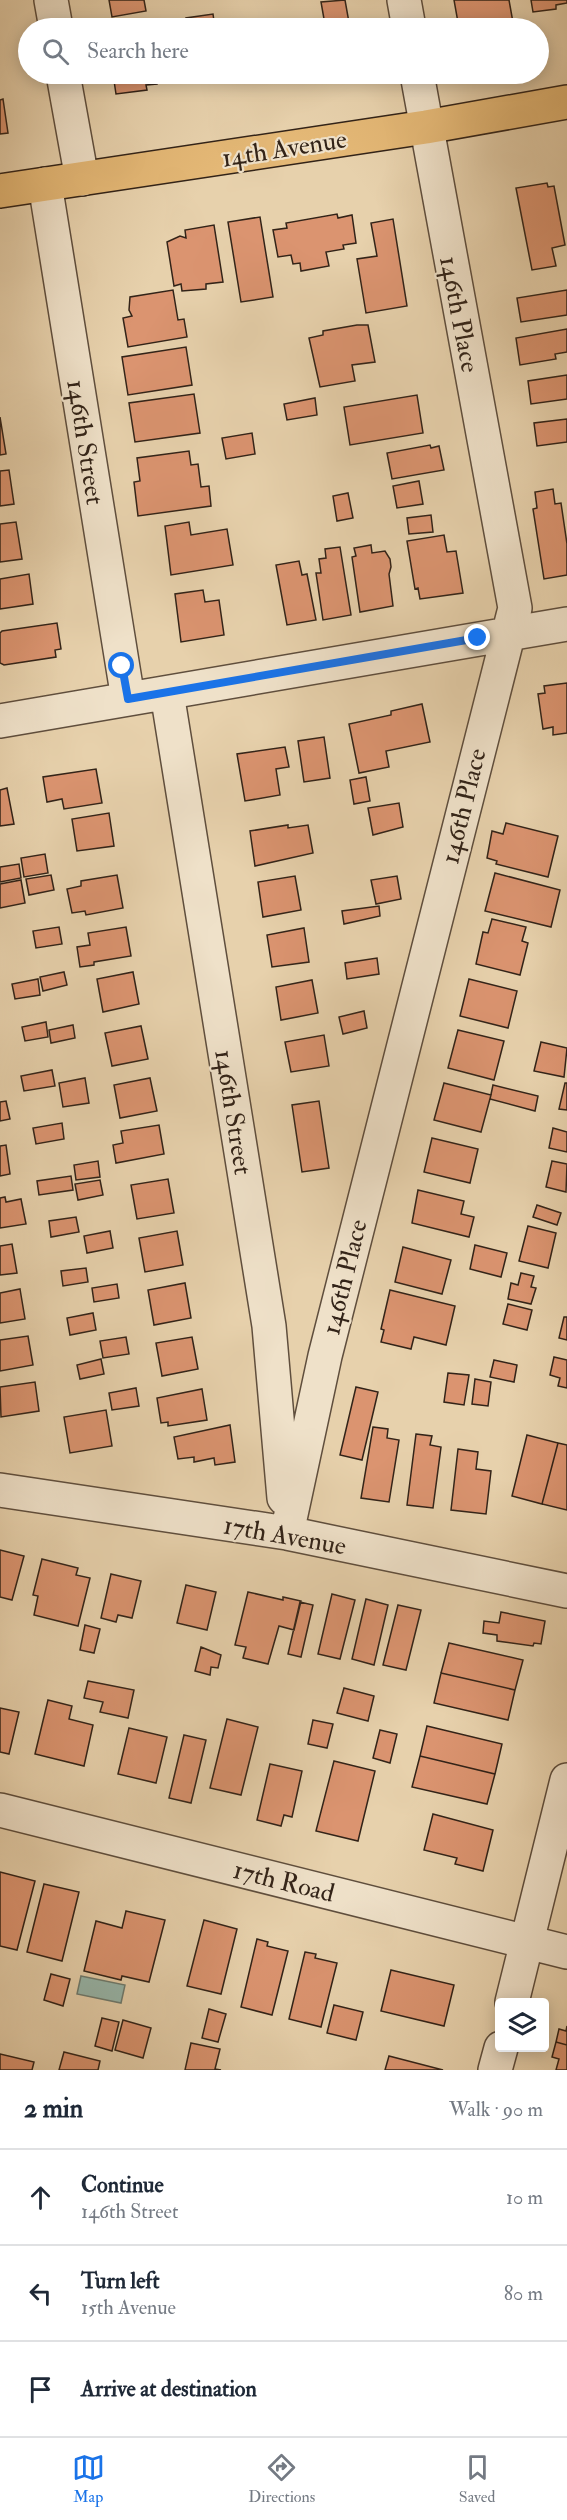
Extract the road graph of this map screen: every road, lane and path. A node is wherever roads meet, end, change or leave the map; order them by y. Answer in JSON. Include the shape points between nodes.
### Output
{"nodes":[{"id":1,"x":51,"y":0,"type":"edge"},
{"id":2,"x":404,"y":0,"type":"edge"},
{"id":3,"x":54,"y":18,"type":"edge"},
{"id":4,"x":407,"y":18,"type":"edge"},
{"id":5,"x":65,"y":84,"type":"edge"},
{"id":6,"x":419,"y":84,"type":"edge"},
{"id":7,"x":567,"y":102,"type":"edge"},
{"id":8,"x":426,"y":127,"type":"junction"},
{"id":9,"x":82,"y":179,"type":"junction"},
{"id":10,"x":45,"y":184,"type":"junction"},
{"id":11,"x":0,"y":191,"type":"edge"},
{"id":12,"x":567,"y":624,"type":"edge"},
{"id":13,"x":507,"y":633,"type":"junction"},
{"id":14,"x":167,"y":693,"type":"junction"},
{"id":15,"x":128,"y":699,"type":"junction"},
{"id":16,"x":0,"y":721,"type":"edge"},
{"id":17,"x":0,"y":1490,"type":"edge"},
{"id":18,"x":287,"y":1533,"type":"junction"},
{"id":19,"x":567,"y":1591,"type":"edge"},
{"id":20,"x":567,"y":1780,"type":"edge"},
{"id":21,"x":0,"y":1810,"type":"edge"},
{"id":22,"x":527,"y":1942,"type":"junction"},
{"id":23,"x":567,"y":1952,"type":"edge"},
{"id":24,"x":513,"y":1998,"type":"edge"},
{"id":25,"x":500,"y":2052,"type":"edge"},
{"id":26,"x":495,"y":2070,"type":"edge"}],
"edges":[{"from":1,"to":3,"type":"street"},
{"from":2,"to":4,"type":"street"},
{"from":5,"to":9,"type":"street"},
{"from":6,"to":8,"type":"street","name":"146th Place"},
{"from":7,"to":8,"type":"main road","name":"14th Avenue"},
{"from":8,"to":9,"type":"main road","name":"14th Avenue"},
{"from":8,"to":13,"type":"street","name":"146th Place","via":[[515,608]]},
{"from":9,"to":10,"type":"main road","name":"14th Avenue"},
{"from":10,"to":11,"type":"main road","name":"14th Avenue"},
{"from":10,"to":15,"type":"street","name":"146th Street"},
{"from":12,"to":13,"type":"street"},
{"from":13,"to":14,"type":"street"},
{"from":13,"to":18,"type":"street","name":"146th Place","via":[[325,1356]]},
{"from":14,"to":15,"type":"street"},
{"from":14,"to":18,"type":"street","name":"146th Street","via":[[269,1326]]},
{"from":15,"to":16,"type":"street"},
{"from":17,"to":18,"type":"street","name":"17th Avenue"},
{"from":18,"to":19,"type":"street","name":"17th Avenue"},
{"from":20,"to":22,"type":"street"},
{"from":21,"to":22,"type":"street","name":"17th Road"},
{"from":22,"to":23,"type":"street","name":"17th Road"},
{"from":22,"to":24,"type":"street"},
{"from":25,"to":26,"type":"street"}]}
